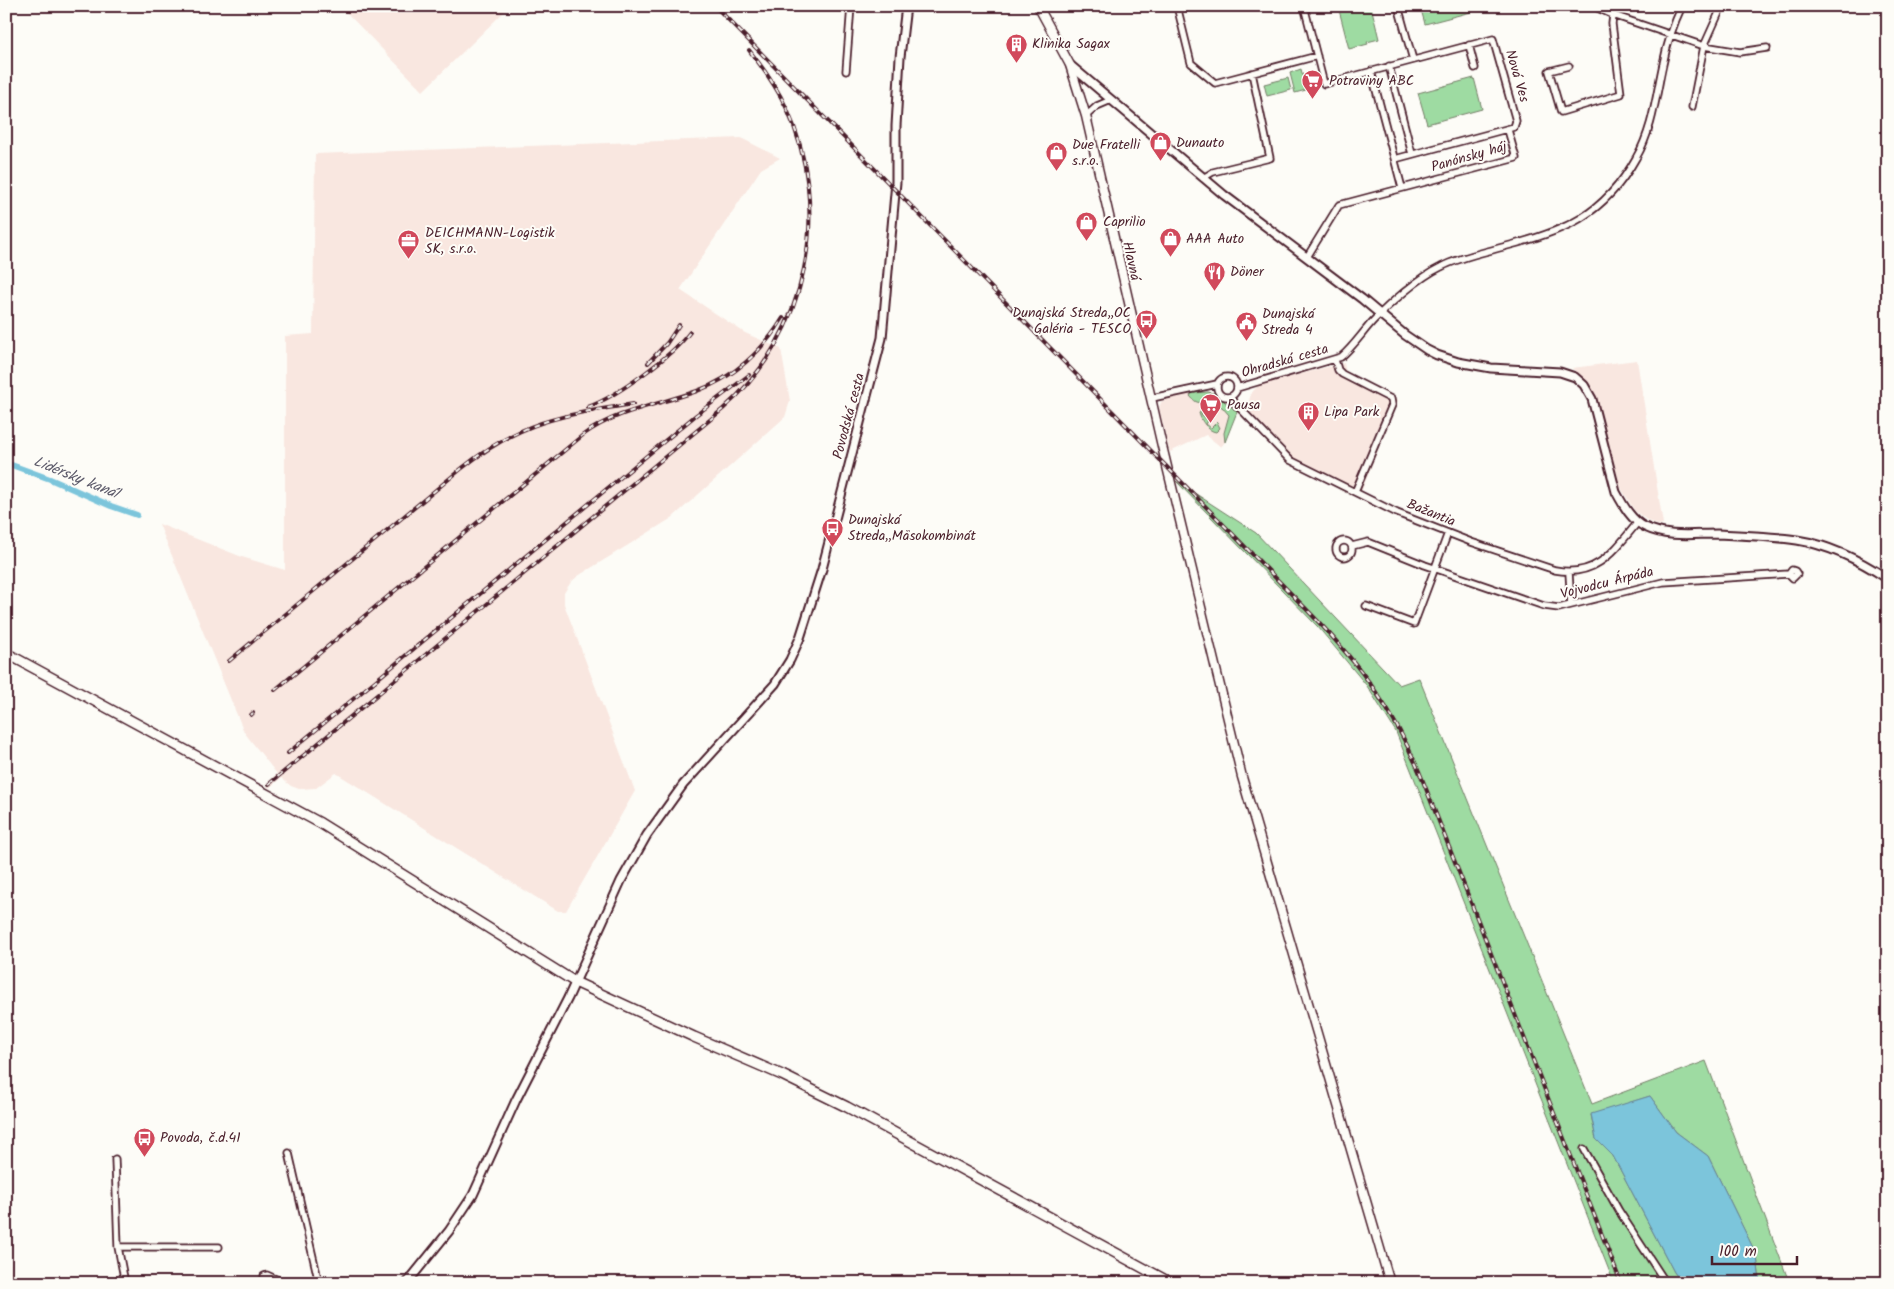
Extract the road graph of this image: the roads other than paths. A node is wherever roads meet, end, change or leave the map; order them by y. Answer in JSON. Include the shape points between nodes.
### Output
{"nodes":[{"id":1,"x":851,"y":6,"type":"edge"},
{"id":2,"x":906,"y":6,"type":"edge"},
{"id":3,"x":1038,"y":6,"type":"edge"},
{"id":4,"x":1178,"y":6,"type":"edge"},
{"id":5,"x":1304,"y":6,"type":"edge"},
{"id":6,"x":1398,"y":6,"type":"edge"},
{"id":7,"x":1594,"y":6,"type":"edge"},
{"id":8,"x":1617,"y":6,"type":"edge"},
{"id":9,"x":1682,"y":6,"type":"edge"},
{"id":10,"x":1722,"y":6,"type":"edge"},
{"id":11,"x":1613,"y":15,"type":"junction"},
{"id":12,"x":1670,"y":34,"type":"junction"},
{"id":13,"x":1469,"y":45,"type":"junction"},
{"id":14,"x":1704,"y":46,"type":"junction"},
{"id":15,"x":1766,"y":48,"type":"dead end"},
{"id":16,"x":1317,"y":56,"type":"junction"},
{"id":17,"x":1413,"y":60,"type":"junction"},
{"id":18,"x":1070,"y":65,"type":"junction"},
{"id":19,"x":1388,"y":66,"type":"junction"},
{"id":20,"x":1568,"y":66,"type":"dead end"},
{"id":21,"x":1475,"y":68,"type":"dead end"},
{"id":22,"x":846,"y":71,"type":"dead end"},
{"id":23,"x":1371,"y":71,"type":"junction"},
{"id":24,"x":1252,"y":73,"type":"junction"},
{"id":25,"x":1111,"y":100,"type":"junction"},
{"id":26,"x":1692,"y":108,"type":"dead end"},
{"id":27,"x":1086,"y":116,"type":"junction"},
{"id":28,"x":1508,"y":130,"type":"junction"},
{"id":29,"x":1412,"y":154,"type":"junction"},
{"id":30,"x":1395,"y":162,"type":"junction"},
{"id":31,"x":1203,"y":178,"type":"junction"},
{"id":32,"x":1402,"y":188,"type":"junction"},
{"id":33,"x":1307,"y":257,"type":"junction"},
{"id":34,"x":1380,"y":314,"type":"junction"},
{"id":35,"x":1335,"y":360,"type":"junction"},
{"id":36,"x":1217,"y":384,"type":"junction"},
{"id":37,"x":1237,"y":388,"type":"junction"},
{"id":38,"x":1229,"y":397,"type":"junction"},
{"id":39,"x":1152,"y":398,"type":"junction"},
{"id":40,"x":1355,"y":492,"type":"junction"},
{"id":41,"x":1638,"y":522,"type":"junction"},
{"id":42,"x":1448,"y":533,"type":"junction"},
{"id":43,"x":1352,"y":546,"type":"dead end"},
{"id":44,"x":1434,"y":568,"type":"junction"},
{"id":45,"x":1569,"y":573,"type":"junction"},
{"id":46,"x":1789,"y":574,"type":"dead end"},
{"id":47,"x":1888,"y":579,"type":"edge"},
{"id":48,"x":1571,"y":605,"type":"junction"},
{"id":49,"x":1366,"y":606,"type":"dead end"},
{"id":50,"x":6,"y":653,"type":"edge"},
{"id":51,"x":575,"y":982,"type":"junction"},
{"id":52,"x":1584,"y":1149,"type":"dead end"},
{"id":53,"x":289,"y":1154,"type":"dead end"},
{"id":54,"x":115,"y":1158,"type":"dead end"},
{"id":55,"x":118,"y":1247,"type":"junction"},
{"id":56,"x":219,"y":1247,"type":"dead end"},
{"id":57,"x":125,"y":1283,"type":"edge"},
{"id":58,"x":264,"y":1283,"type":"edge"},
{"id":59,"x":285,"y":1283,"type":"edge"},
{"id":60,"x":319,"y":1283,"type":"edge"},
{"id":61,"x":407,"y":1283,"type":"edge"},
{"id":62,"x":1171,"y":1283,"type":"edge"},
{"id":63,"x":1390,"y":1283,"type":"edge"},
{"id":64,"x":1666,"y":1283,"type":"edge"}],
"edges":[{"from":1,"to":22,"type":"street"},
{"from":2,"to":51,"type":"street","name":"Povodská cesta","via":[[896,126],[896,182],[882,338],[822,569],[800,638],[782,674],[683,785],[647,835],[621,881]]},
{"from":3,"to":18,"type":"main road","name":"Hlavná"},
{"from":4,"to":24,"type":"street","via":[[1191,63],[1206,77],[1215,83]]},
{"from":5,"to":16,"type":"street","name":"Nová Ves"},
{"from":6,"to":17,"type":"street"},
{"from":7,"to":11,"type":"street"},
{"from":8,"to":11,"type":"street"},
{"from":9,"to":12,"type":"street","name":"Ohradská cesta"},
{"from":10,"to":14,"type":"street"},
{"from":11,"to":12,"type":"street"},
{"from":11,"to":20,"type":"street","via":[[1621,94],[1561,112],[1549,71]]},
{"from":12,"to":14,"type":"street"},
{"from":12,"to":34,"type":"street","name":"Ohradská cesta","via":[[1646,137],[1626,175],[1609,196],[1564,228],[1441,266]]},
{"from":13,"to":17,"type":"street","name":"Nová Ves"},
{"from":13,"to":21,"type":"street"},
{"from":13,"to":28,"type":"street","name":"Nová Ves","via":[[1493,39],[1516,121]]},
{"from":14,"to":15,"type":"street","via":[[1740,52]]},
{"from":14,"to":26,"type":"street"},
{"from":16,"to":23,"type":"street","name":"Nová Ves","via":[[1324,84]]},
{"from":16,"to":24,"type":"street"},
{"from":17,"to":19,"type":"street","name":"Nová Ves"},
{"from":18,"to":25,"type":"street"},
{"from":18,"to":27,"type":"main road","name":"Hlavná"},
{"from":19,"to":23,"type":"street","name":"Nová Ves"},
{"from":19,"to":29,"type":"street"},
{"from":23,"to":30,"type":"street"},
{"from":24,"to":31,"type":"street","via":[[1270,158],[1213,172]]},
{"from":25,"to":27,"type":"street"},
{"from":25,"to":31,"type":"street"},
{"from":27,"to":39,"type":"main road","name":"Hlavná"},
{"from":28,"to":29,"type":"street"},
{"from":28,"to":32,"type":"street","name":"Panónsky háj","via":[[1516,158]]},
{"from":29,"to":30,"type":"street"},
{"from":30,"to":32,"type":"street"},
{"from":31,"to":33,"type":"street"},
{"from":32,"to":33,"type":"street","name":"Panónsky háj","via":[[1339,205]]},
{"from":33,"to":34,"type":"street"},
{"from":34,"to":35,"type":"street","name":"Ohradská cesta","via":[[1350,350]]},
{"from":34,"to":41,"type":"street","via":[[1436,355],[1490,368],[1560,372],[1584,385],[1592,399],[1616,492],[1623,506]]},
{"from":35,"to":37,"type":"street","name":"Ohradská cesta"},
{"from":35,"to":40,"type":"street","via":[[1342,374],[1392,402]]},
{"from":36,"to":37,"type":"street","via":[[1220,379],[1230,378]]},
{"from":36,"to":38,"type":"street","via":[[1219,394]]},
{"from":36,"to":39,"type":"street"},
{"from":37,"to":38,"type":"street"},
{"from":38,"to":40,"type":"street","name":"Bažantia","via":[[1290,460]]},
{"from":39,"to":63,"type":"main road","name":"Hlavná","via":[[1242,776]]},
{"from":40,"to":42,"type":"street","name":"Bažantia"},
{"from":41,"to":45,"type":"street","name":"Bažantia","via":[[1604,560],[1586,570]]},
{"from":41,"to":47,"type":"street","via":[[1663,534],[1760,535],[1799,540],[1839,552]]},
{"from":42,"to":44,"type":"street"},
{"from":42,"to":45,"type":"street","name":"Bažantia"},
{"from":43,"to":44,"type":"street","name":"Vojvodcu Árpáda","via":[[1368,542]]},
{"from":44,"to":48,"type":"street","name":"Vojvodcu Árpáda","via":[[1544,606],[1559,608]]},
{"from":44,"to":49,"type":"street","via":[[1414,624]]},
{"from":45,"to":48,"type":"street"},
{"from":46,"to":48,"type":"street","name":"Vojvodcu Árpáda","via":[[1663,582]]},
{"from":50,"to":51,"type":"main road","via":[[320,823]]},
{"from":51,"to":61,"type":"street","name":"Povodská cesta","via":[[473,1195]]},
{"from":51,"to":62,"type":"main road","via":[[847,1107]]},
{"from":52,"to":64,"type":"street","via":[[1619,1211]]},
{"from":53,"to":60,"type":"street"},
{"from":54,"to":55,"type":"street"},
{"from":55,"to":56,"type":"street"},
{"from":55,"to":57,"type":"street"},
{"from":58,"to":59,"type":"street","via":[[267,1275]]}]}
